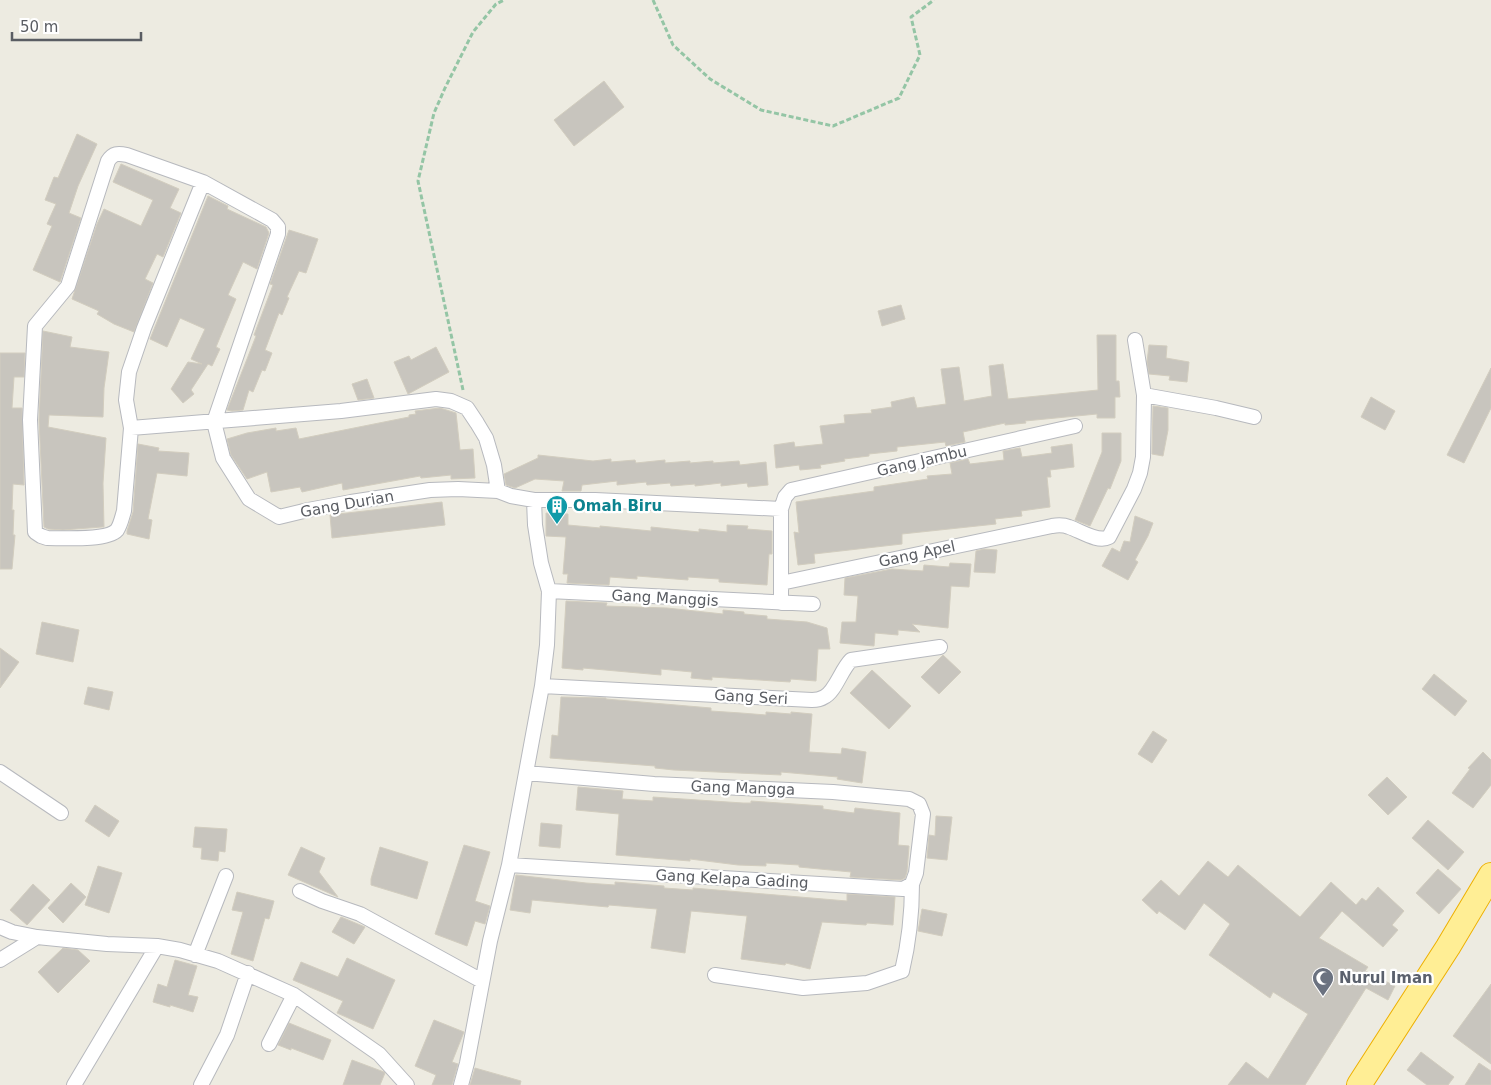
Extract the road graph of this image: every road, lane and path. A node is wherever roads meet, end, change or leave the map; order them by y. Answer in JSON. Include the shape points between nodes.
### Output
{"nodes":[{"id":1,"x":504,"y":0,"type":"edge"},
{"id":2,"x":653,"y":0,"type":"edge"},
{"id":3,"x":934,"y":0,"type":"edge"},
{"id":4,"x":203,"y":182,"type":"junction"},
{"id":5,"x":1135,"y":340,"type":"dead end"},
{"id":6,"x":1144,"y":395,"type":"junction"},
{"id":7,"x":467,"y":408,"type":"junction"},
{"id":8,"x":1254,"y":417,"type":"dead end"},
{"id":9,"x":214,"y":422,"type":"junction"},
{"id":10,"x":1075,"y":426,"type":"dead end"},
{"id":11,"x":131,"y":428,"type":"junction"},
{"id":12,"x":498,"y":491,"type":"junction"},
{"id":13,"x":534,"y":500,"type":"junction"},
{"id":14,"x":781,"y":509,"type":"junction"},
{"id":15,"x":781,"y":583,"type":"junction"},
{"id":16,"x":549,"y":591,"type":"junction"},
{"id":17,"x":781,"y":603,"type":"junction"},
{"id":18,"x":813,"y":604,"type":"dead end"},
{"id":19,"x":940,"y":647,"type":"dead end"},
{"id":20,"x":542,"y":686,"type":"junction"},
{"id":21,"x":0,"y":772,"type":"edge"},
{"id":22,"x":526,"y":773,"type":"junction"},
{"id":23,"x":61,"y":813,"type":"dead end"},
{"id":24,"x":509,"y":865,"type":"junction"},
{"id":25,"x":1491,"y":875,"type":"edge"},
{"id":26,"x":226,"y":876,"type":"dead end"},
{"id":27,"x":912,"y":884,"type":"junction"},
{"id":28,"x":300,"y":891,"type":"dead end"},
{"id":29,"x":0,"y":927,"type":"edge"},
{"id":30,"x":37,"y":937,"type":"junction"},
{"id":31,"x":157,"y":946,"type":"junction"},
{"id":32,"x":195,"y":955,"type":"junction"},
{"id":33,"x":0,"y":960,"type":"edge"},
{"id":34,"x":248,"y":973,"type":"junction"},
{"id":35,"x":715,"y":975,"type":"dead end"},
{"id":36,"x":482,"y":981,"type":"junction"},
{"id":37,"x":294,"y":995,"type":"junction"},
{"id":38,"x":269,"y":1044,"type":"dead end"},
{"id":39,"x":74,"y":1085,"type":"edge"},
{"id":40,"x":201,"y":1085,"type":"edge"},
{"id":41,"x":407,"y":1085,"type":"edge"},
{"id":42,"x":461,"y":1085,"type":"edge"},
{"id":43,"x":1358,"y":1085,"type":"edge"}],
"edges":[{"from":1,"to":7,"type":"path","via":[[496,4],[473,32],[444,88],[434,113],[418,181]]},
{"from":2,"to":3,"type":"path","via":[[673,45],[710,79],[762,110],[832,126],[899,98],[920,55],[911,17]]},
{"from":4,"to":9,"type":"street","via":[[272,220],[279,231]]},
{"from":4,"to":11,"type":"street","via":[[129,372],[126,400]]},
{"from":4,"to":11,"type":"street","via":[[119,154],[111,156],[108,162],[68,286],[35,326],[30,420],[35,532],[48,538],[104,536],[115,531],[124,511]]},
{"from":5,"to":6,"type":"street"},
{"from":6,"to":8,"type":"street"},
{"from":6,"to":15,"type":"street","name":"Gang Apel","via":[[1140,474],[1109,537],[1097,538],[1070,527],[1052,526]]},
{"from":7,"to":9,"type":"street","via":[[451,400],[436,399]]},
{"from":7,"to":12,"type":"street","via":[[486,438]]},
{"from":9,"to":11,"type":"street"},
{"from":9,"to":12,"type":"street","name":"Gang Durian","via":[[223,458],[249,500],[279,517],[430,490]]},
{"from":10,"to":14,"type":"street","name":"Gang Jambu","via":[[791,490]]},
{"from":12,"to":13,"type":"street","name":"Gang Durian"},
{"from":13,"to":14,"type":"street","name":"Gang Durian"},
{"from":13,"to":16,"type":"street","via":[[541,563]]},
{"from":14,"to":15,"type":"street"},
{"from":15,"to":17,"type":"street"},
{"from":16,"to":17,"type":"street","name":"Gang Manggis"},
{"from":16,"to":20,"type":"street"},
{"from":17,"to":18,"type":"street","name":"Gang Manggis"},
{"from":19,"to":20,"type":"street","name":"Gang Seri","via":[[851,660],[830,693],[812,700]]},
{"from":20,"to":22,"type":"street"},
{"from":21,"to":23,"type":"street"},
{"from":22,"to":24,"type":"street"},
{"from":22,"to":27,"type":"street","name":"Gang Mangga","via":[[909,799],[919,804],[923,814]]},
{"from":24,"to":27,"type":"street","name":"Gang Kelapa Gading","via":[[904,889]]},
{"from":24,"to":36,"type":"street"},
{"from":25,"to":43,"type":"highway"},
{"from":26,"to":32,"type":"street"},
{"from":27,"to":35,"type":"street","via":[[912,914],[902,971],[867,984],[803,988]]},
{"from":28,"to":36,"type":"street","via":[[360,914]]},
{"from":29,"to":30,"type":"street"},
{"from":30,"to":31,"type":"street"},
{"from":30,"to":33,"type":"street"},
{"from":31,"to":32,"type":"street"},
{"from":31,"to":39,"type":"street"},
{"from":32,"to":34,"type":"street"},
{"from":34,"to":37,"type":"street"},
{"from":34,"to":40,"type":"street","via":[[227,1035]]},
{"from":36,"to":42,"type":"street"},
{"from":37,"to":38,"type":"street"},
{"from":37,"to":41,"type":"street","via":[[379,1054]]}]}
